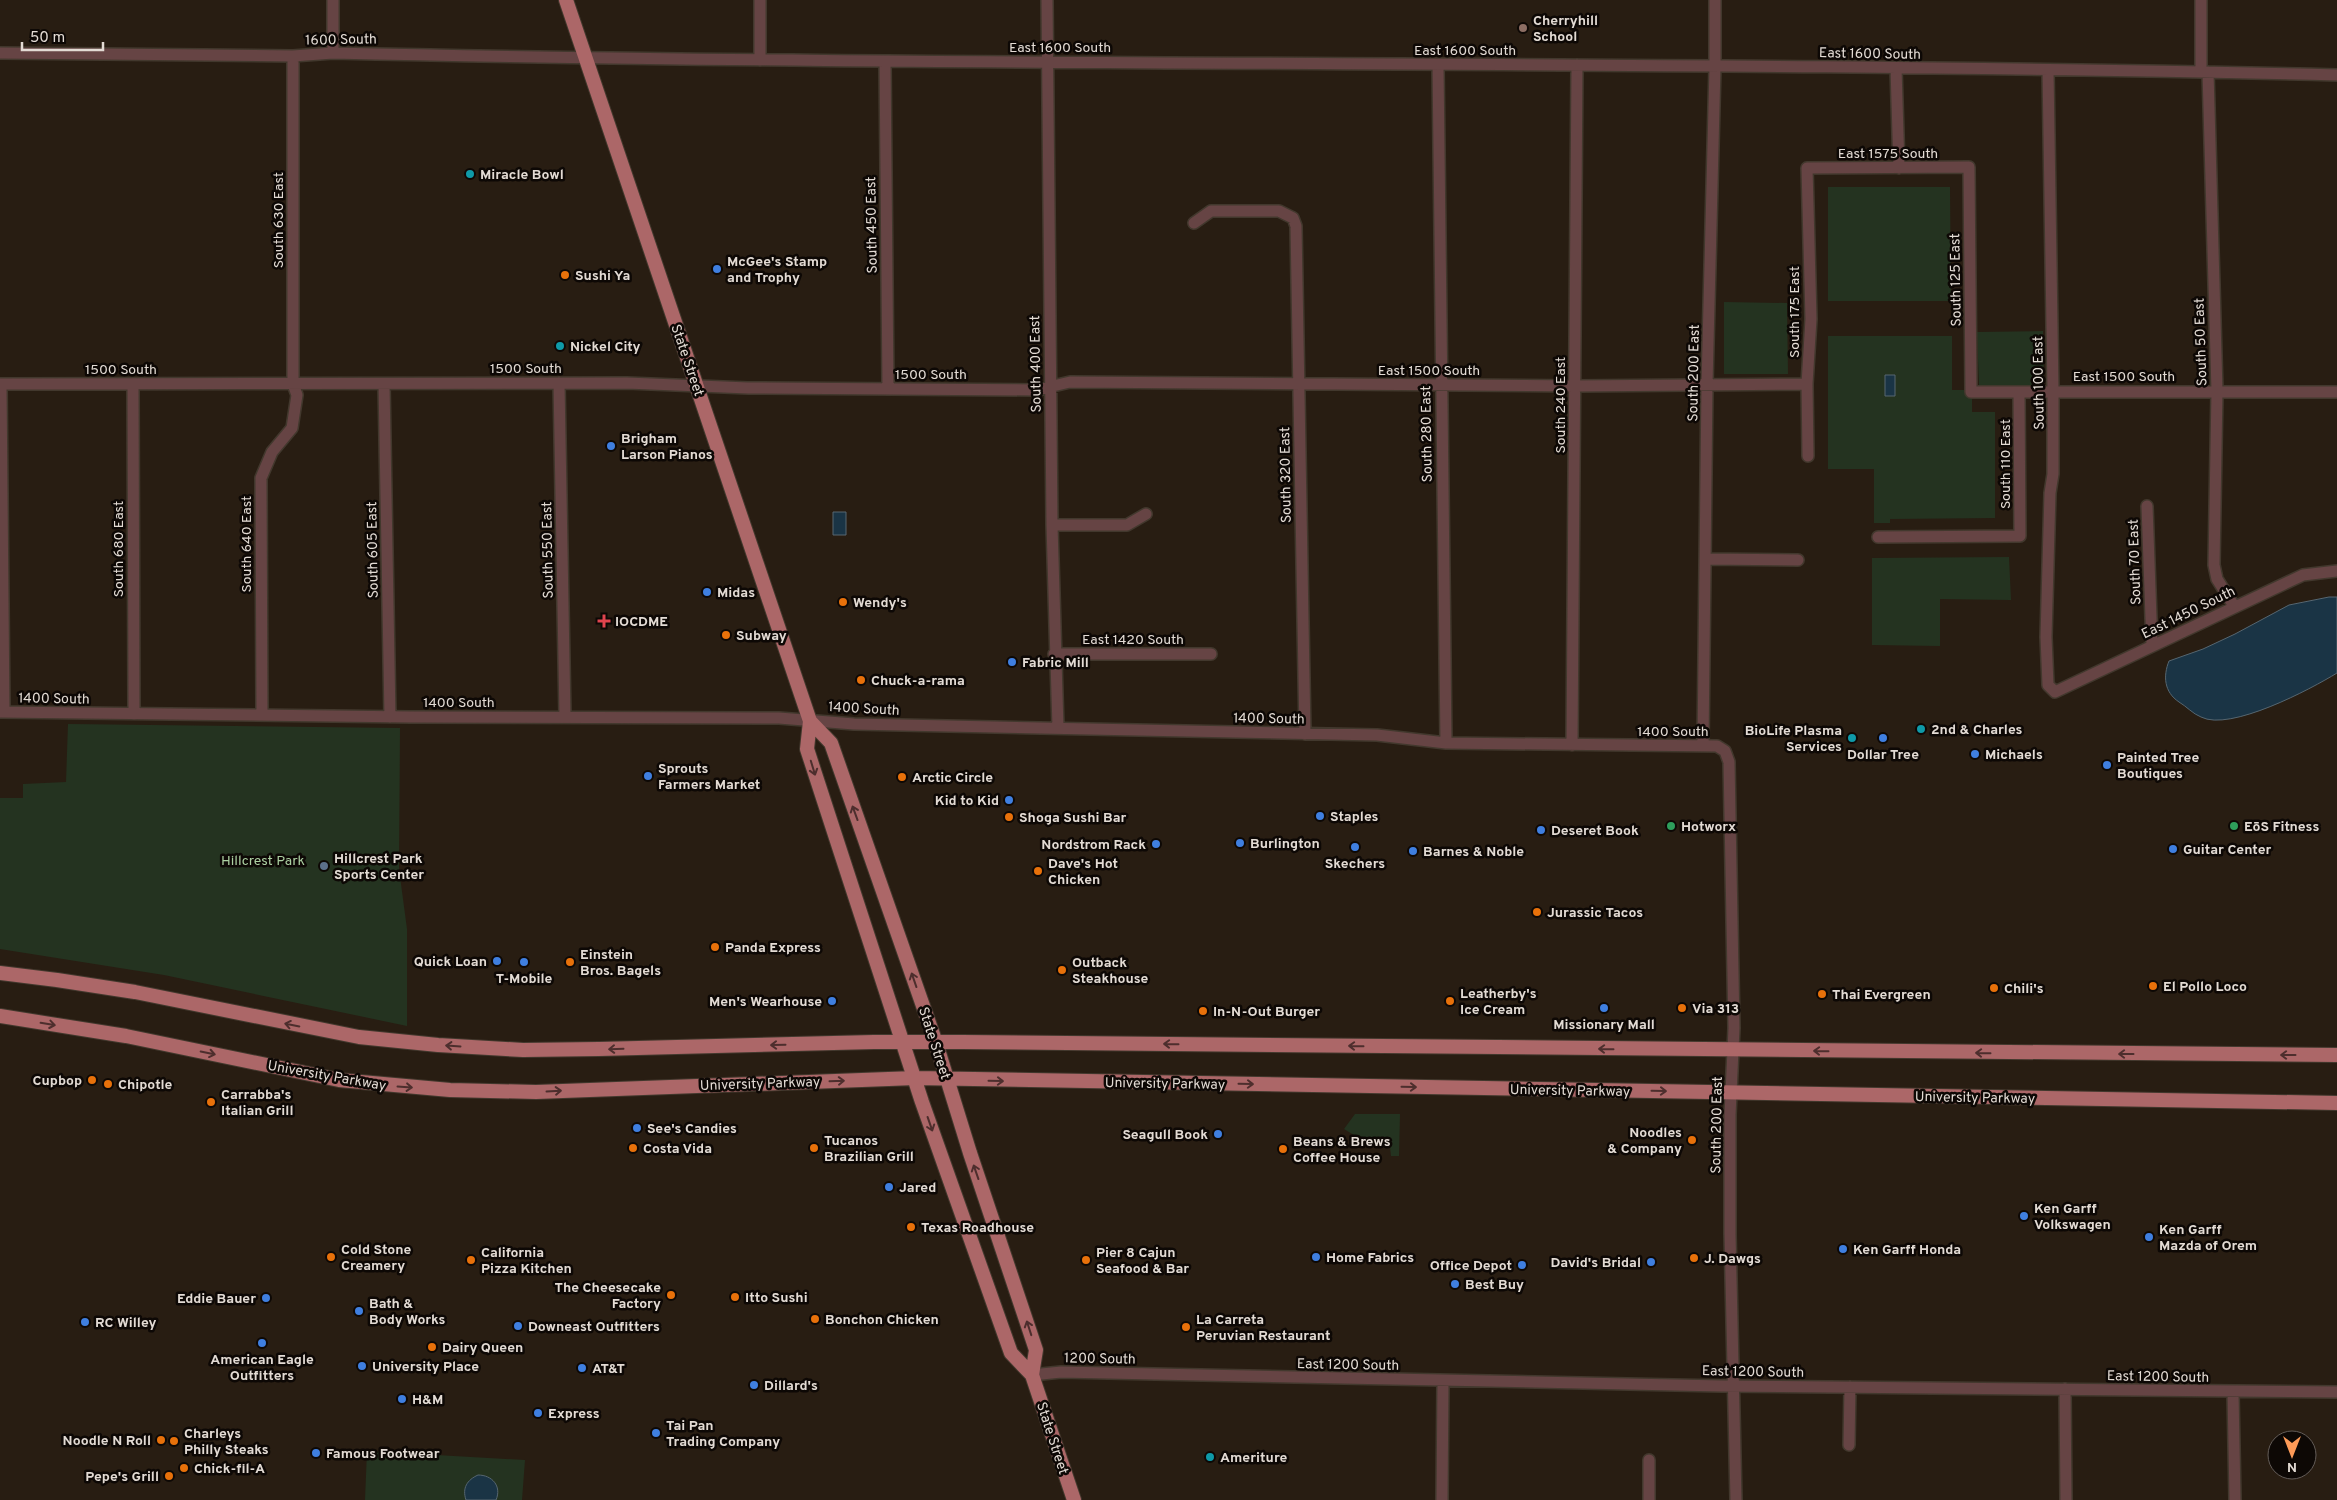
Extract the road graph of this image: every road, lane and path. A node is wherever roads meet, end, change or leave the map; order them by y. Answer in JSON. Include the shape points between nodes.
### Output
{"nodes":[{"id":1,"x":332,"y":0,"type":"edge"},
{"id":2,"x":566,"y":0,"type":"edge"},
{"id":3,"x":760,"y":0,"type":"edge"},
{"id":4,"x":1047,"y":0,"type":"edge"},
{"id":5,"x":1715,"y":0,"type":"edge"},
{"id":6,"x":2201,"y":0,"type":"edge"},
{"id":7,"x":333,"y":52,"type":"junction"},
{"id":8,"x":0,"y":54,"type":"edge"},
{"id":9,"x":292,"y":56,"type":"junction"},
{"id":10,"x":586,"y":57,"type":"junction"},
{"id":11,"x":682,"y":59,"type":"joint"},
{"id":12,"x":760,"y":60,"type":"junction"},
{"id":13,"x":885,"y":61,"type":"junction"},
{"id":14,"x":1048,"y":62,"type":"junction"},
{"id":15,"x":1438,"y":65,"type":"junction"},
{"id":16,"x":1577,"y":65,"type":"junction"},
{"id":17,"x":1715,"y":67,"type":"junction"},
{"id":18,"x":1896,"y":68,"type":"junction"},
{"id":19,"x":2048,"y":70,"type":"junction"},
{"id":20,"x":2205,"y":72,"type":"junction"},
{"id":21,"x":2337,"y":74,"type":"edge"},
{"id":22,"x":1969,"y":167,"type":"joint"},
{"id":23,"x":1807,"y":168,"type":"joint"},
{"id":24,"x":1899,"y":168,"type":"junction"},
{"id":25,"x":1194,"y":224,"type":"dead end"},
{"id":26,"x":559,"y":383,"type":"junction"},
{"id":27,"x":1,"y":384,"type":"edge"},
{"id":28,"x":133,"y":384,"type":"junction"},
{"id":29,"x":293,"y":384,"type":"junction"},
{"id":30,"x":384,"y":384,"type":"junction"},
{"id":31,"x":1299,"y":384,"type":"junction"},
{"id":32,"x":1707,"y":384,"type":"junction"},
{"id":33,"x":1807,"y":384,"type":"junction"},
{"id":34,"x":1440,"y":385,"type":"junction"},
{"id":35,"x":696,"y":386,"type":"junction"},
{"id":36,"x":1051,"y":386,"type":"junction"},
{"id":37,"x":1575,"y":386,"type":"junction"},
{"id":38,"x":888,"y":389,"type":"junction"},
{"id":39,"x":2054,"y":391,"type":"junction"},
{"id":40,"x":2217,"y":391,"type":"junction"},
{"id":41,"x":1972,"y":392,"type":"joint"},
{"id":42,"x":2019,"y":392,"type":"junction"},
{"id":43,"x":2337,"y":392,"type":"edge"},
{"id":44,"x":1808,"y":456,"type":"dead end"},
{"id":45,"x":2147,"y":506,"type":"dead end"},
{"id":46,"x":1146,"y":514,"type":"dead end"},
{"id":47,"x":1052,"y":525,"type":"junction"},
{"id":48,"x":1878,"y":537,"type":"dead end"},
{"id":49,"x":1706,"y":559,"type":"junction"},
{"id":50,"x":1798,"y":560,"type":"dead end"},
{"id":51,"x":2337,"y":571,"type":"edge"},
{"id":52,"x":2234,"y":606,"type":"junction"},
{"id":53,"x":2152,"y":646,"type":"junction"},
{"id":54,"x":1054,"y":654,"type":"junction"},
{"id":55,"x":1211,"y":654,"type":"dead end"},
{"id":56,"x":2055,"y":692,"type":"joint"},
{"id":57,"x":2,"y":712,"type":"edge"},
{"id":58,"x":134,"y":714,"type":"junction"},
{"id":59,"x":262,"y":715,"type":"junction"},
{"id":60,"x":390,"y":717,"type":"junction"},
{"id":61,"x":565,"y":718,"type":"junction"},
{"id":62,"x":810,"y":721,"type":"junction"},
{"id":63,"x":1058,"y":728,"type":"junction"},
{"id":64,"x":1304,"y":734,"type":"junction"},
{"id":65,"x":1446,"y":743,"type":"junction"},
{"id":66,"x":1572,"y":745,"type":"junction"},
{"id":67,"x":1702,"y":746,"type":"junction"},
{"id":68,"x":1725,"y":751,"type":"joint"},
{"id":69,"x":0,"y":973,"type":"edge"},
{"id":70,"x":0,"y":1016,"type":"edge"},
{"id":71,"x":904,"y":1043,"type":"junction"},
{"id":72,"x":936,"y":1043,"type":"junction"},
{"id":73,"x":1733,"y":1051,"type":"junction"},
{"id":74,"x":2337,"y":1055,"type":"edge"},
{"id":75,"x":915,"y":1078,"type":"junction"},
{"id":76,"x":948,"y":1079,"type":"junction"},
{"id":77,"x":1731,"y":1092,"type":"junction"},
{"id":78,"x":2337,"y":1103,"type":"edge"},
{"id":79,"x":1032,"y":1375,"type":"junction"},
{"id":80,"x":1168,"y":1375,"type":"joint"},
{"id":81,"x":1443,"y":1382,"type":"junction"},
{"id":82,"x":1734,"y":1386,"type":"junction"},
{"id":83,"x":1850,"y":1387,"type":"junction"},
{"id":84,"x":2065,"y":1389,"type":"junction"},
{"id":85,"x":2233,"y":1392,"type":"junction"},
{"id":86,"x":2337,"y":1392,"type":"edge"},
{"id":87,"x":1849,"y":1445,"type":"dead end"},
{"id":88,"x":1649,"y":1460,"type":"dead end"},
{"id":89,"x":1074,"y":1500,"type":"edge"},
{"id":90,"x":1442,"y":1500,"type":"edge"},
{"id":91,"x":1649,"y":1500,"type":"edge"},
{"id":92,"x":1736,"y":1500,"type":"edge"},
{"id":93,"x":2066,"y":1500,"type":"edge"},
{"id":94,"x":2235,"y":1500,"type":"edge"}],
"edges":[{"from":1,"to":7,"type":"street"},
{"from":2,"to":10,"type":"main road","name":"State Street"},
{"from":3,"to":12,"type":"street"},
{"from":4,"to":14,"type":"street","name":"South 400 East"},
{"from":5,"to":17,"type":"street","name":"South 200 East"},
{"from":6,"to":20,"type":"street","name":"South 50 East"},
{"from":7,"to":9,"type":"street","name":"1600 South"},
{"from":7,"to":10,"type":"street","name":"1600 South"},
{"from":8,"to":9,"type":"street","name":"1600 South"},
{"from":9,"to":29,"type":"street","name":"South 630 East"},
{"from":10,"to":11,"type":"street","name":"1600 South"},
{"from":10,"to":35,"type":"main road","name":"State Street"},
{"from":11,"to":12,"type":"street","name":"East 1600 South"},
{"from":12,"to":13,"type":"street","name":"East 1600 South"},
{"from":13,"to":14,"type":"street","name":"East 1600 South"},
{"from":13,"to":38,"type":"street","name":"South 450 East"},
{"from":14,"to":15,"type":"street","name":"East 1600 South"},
{"from":14,"to":36,"type":"street","name":"South 400 East"},
{"from":15,"to":16,"type":"street","name":"East 1600 South"},
{"from":15,"to":34,"type":"street","name":"South 280 East"},
{"from":16,"to":17,"type":"street","name":"East 1600 South"},
{"from":16,"to":37,"type":"street","name":"South 240 East"},
{"from":17,"to":18,"type":"street","name":"East 1600 South"},
{"from":17,"to":32,"type":"street","name":"South 200 East"},
{"from":18,"to":19,"type":"street","name":"East 1600 South"},
{"from":18,"to":24,"type":"street"},
{"from":19,"to":20,"type":"street","name":"East 1600 South"},
{"from":19,"to":39,"type":"street","name":"South 100 East"},
{"from":20,"to":21,"type":"street","name":"East 1600 South"},
{"from":20,"to":40,"type":"street","name":"South 50 East"},
{"from":22,"to":24,"type":"street","name":"East 1575 South"},
{"from":22,"to":41,"type":"street","name":"South 125 East"},
{"from":23,"to":24,"type":"street","name":"East 1575 South"},
{"from":23,"to":33,"type":"street","name":"South 175 East","via":[[1811,319]]},
{"from":25,"to":31,"type":"street","name":"South 320 East","via":[[1211,211],[1279,211],[1293,218],[1296,226]]},
{"from":26,"to":30,"type":"street","name":"1500 South"},
{"from":26,"to":35,"type":"street","name":"1500 South"},
{"from":26,"to":61,"type":"street","name":"South 550 East"},
{"from":27,"to":28,"type":"street","name":"1500 South"},
{"from":27,"to":57,"type":"street"},
{"from":28,"to":29,"type":"street","name":"1500 South"},
{"from":28,"to":58,"type":"street","name":"South 680 East"},
{"from":29,"to":30,"type":"street","name":"1500 South"},
{"from":29,"to":59,"type":"street","name":"South 640 East","via":[[297,395],[292,428],[272,452],[261,478]]},
{"from":30,"to":60,"type":"street","name":"South 605 East"},
{"from":31,"to":34,"type":"street","name":"East 1500 South"},
{"from":31,"to":36,"type":"street","name":"East 1500 South","via":[[1070,382]]},
{"from":31,"to":64,"type":"street","name":"South 320 East"},
{"from":32,"to":33,"type":"street","name":"East 1500 South"},
{"from":32,"to":37,"type":"street","name":"East 1500 South"},
{"from":32,"to":49,"type":"street","name":"South 200 East"},
{"from":33,"to":44,"type":"street","name":"South 175 East"},
{"from":34,"to":37,"type":"street","name":"East 1500 South"},
{"from":34,"to":65,"type":"street","name":"South 280 East"},
{"from":35,"to":38,"type":"street","name":"1500 South"},
{"from":35,"to":62,"type":"main road","name":"State Street"},
{"from":36,"to":38,"type":"street","name":"1500 South","via":[[1036,390]]},
{"from":36,"to":47,"type":"street","name":"South 400 East"},
{"from":37,"to":66,"type":"street","name":"South 240 East"},
{"from":39,"to":40,"type":"street","name":"East 1500 South"},
{"from":39,"to":42,"type":"street","name":"East 1500 South"},
{"from":39,"to":56,"type":"street","name":"South 100 East","via":[[2046,637],[2048,685]]},
{"from":40,"to":43,"type":"street","name":"East 1500 South"},
{"from":40,"to":52,"type":"street","name":"South 50 East","via":[[2214,565],[2217,579]]},
{"from":41,"to":42,"type":"street","name":"East 1500 South"},
{"from":42,"to":48,"type":"street","name":"South 110 East","via":[[2020,536]]},
{"from":45,"to":53,"type":"street","name":"South 70 East"},
{"from":46,"to":47,"type":"street","via":[[1127,525]]},
{"from":47,"to":54,"type":"street","name":"South 400 East"},
{"from":49,"to":50,"type":"street"},
{"from":49,"to":67,"type":"street","name":"South 200 East"},
{"from":51,"to":52,"type":"street","name":"East 1450 South","via":[[2303,575]]},
{"from":52,"to":53,"type":"street","name":"East 1450 South"},
{"from":53,"to":56,"type":"street","name":"East 1450 South"},
{"from":54,"to":55,"type":"street","name":"East 1420 South"},
{"from":54,"to":63,"type":"street","name":"South 400 East"},
{"from":57,"to":58,"type":"street","name":"1400 South"},
{"from":58,"to":59,"type":"street","name":"1400 South"},
{"from":59,"to":60,"type":"street","name":"1400 South"},
{"from":60,"to":61,"type":"street","name":"1400 South"},
{"from":61,"to":62,"type":"street","name":"1400 South","via":[[779,718]]},
{"from":62,"to":63,"type":"street","name":"1400 South"},
{"from":62,"to":71,"type":"main road","name":"State Street","one_way":true,"via":[[807,749]]},
{"from":72,"to":62,"type":"main road","name":"State Street","one_way":true,"via":[[831,743]]},
{"from":63,"to":64,"type":"street","name":"1400 South"},
{"from":64,"to":65,"type":"street","name":"1400 South","via":[[1377,735]]},
{"from":65,"to":66,"type":"street","name":"1400 South"},
{"from":66,"to":67,"type":"street","name":"1400 South"},
{"from":67,"to":68,"type":"street","name":"1400 South","via":[[1717,746]]},
{"from":68,"to":73,"type":"street","name":"South 200 East","via":[[1729,762]]},
{"from":71,"to":69,"type":"main road","one_way":true,"via":[[523,1050],[430,1045],[359,1037],[125,990]]},
{"from":70,"to":75,"type":"main road","name":"University Parkway","one_way":true,"via":[[126,1036],[339,1080],[394,1086],[536,1092]]},
{"from":71,"to":72,"type":"main road"},
{"from":71,"to":75,"type":"main road","name":"State Street"},
{"from":73,"to":72,"type":"main road","one_way":true},
{"from":72,"to":76,"type":"main road","name":"State Street"},
{"from":74,"to":73,"type":"main road","one_way":true},
{"from":73,"to":77,"type":"street","name":"South 200 East"},
{"from":75,"to":76,"type":"main road","name":"University Parkway"},
{"from":75,"to":79,"type":"main road","name":"State Street","one_way":true,"via":[[1011,1353]]},
{"from":76,"to":77,"type":"main road","name":"University Parkway","one_way":true},
{"from":79,"to":76,"type":"main road","name":"State Street","one_way":true,"via":[[1036,1350]]},
{"from":77,"to":78,"type":"main road","name":"University Parkway"},
{"from":77,"to":82,"type":"street","name":"South 200 East"},
{"from":79,"to":80,"type":"street","name":"1200 South","via":[[1060,1372]]},
{"from":79,"to":89,"type":"main road","name":"State Street"},
{"from":80,"to":81,"type":"street","name":"East 1200 South"},
{"from":81,"to":82,"type":"street","name":"East 1200 South"},
{"from":81,"to":90,"type":"street"},
{"from":82,"to":83,"type":"street","name":"East 1200 South"},
{"from":82,"to":92,"type":"street","name":"South 200 East"},
{"from":83,"to":84,"type":"street","name":"East 1200 South"},
{"from":83,"to":87,"type":"street"},
{"from":84,"to":85,"type":"street","name":"East 1200 South"},
{"from":84,"to":93,"type":"street"},
{"from":85,"to":86,"type":"street","name":"East 1200 South"},
{"from":85,"to":94,"type":"street"},
{"from":88,"to":91,"type":"street"}]}
